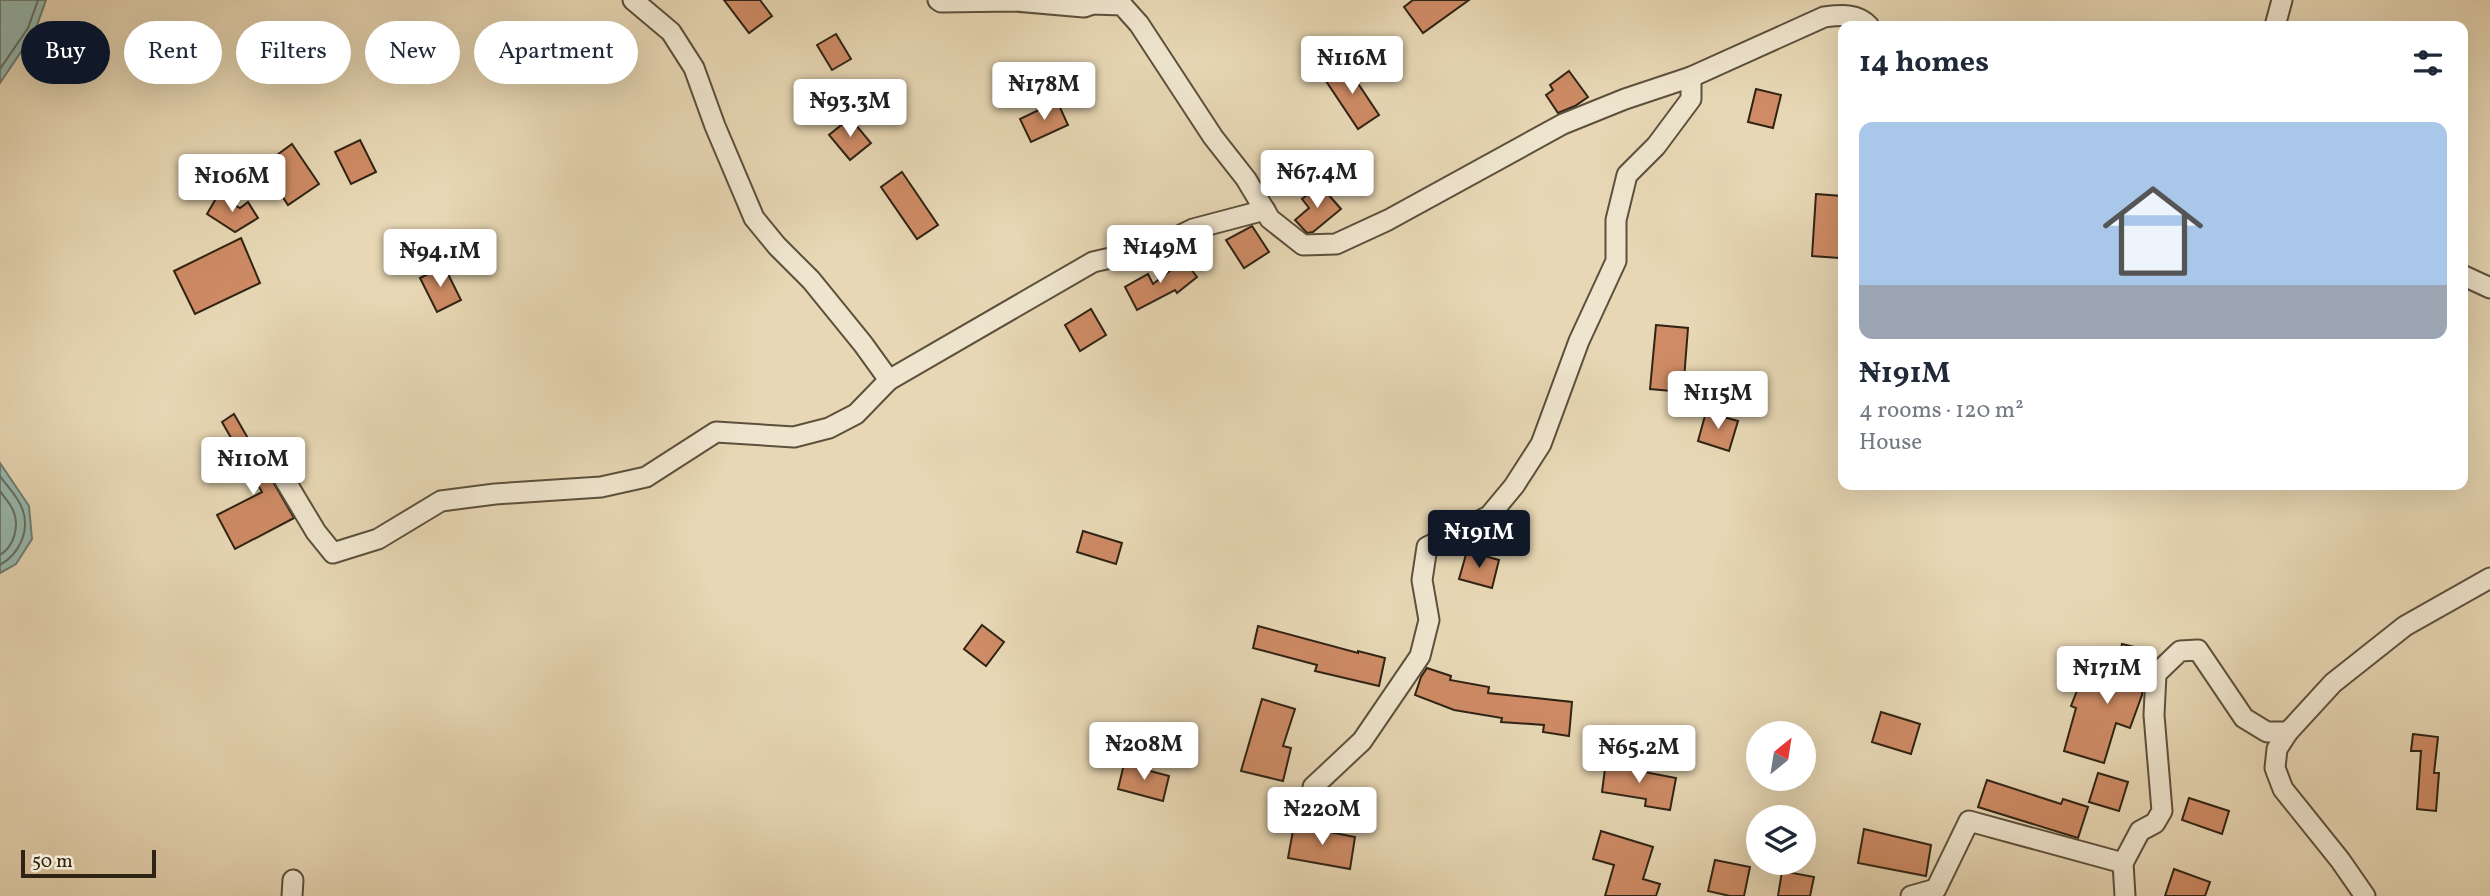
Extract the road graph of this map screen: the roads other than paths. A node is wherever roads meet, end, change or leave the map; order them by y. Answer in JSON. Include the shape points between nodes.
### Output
{"nodes":[{"id":1,"x":632,"y":0,"type":"edge"},
{"id":2,"x":938,"y":0,"type":"edge"},
{"id":3,"x":2282,"y":0,"type":"edge"},
{"id":4,"x":1864,"y":21,"type":"edge"},
{"id":5,"x":2276,"y":21,"type":"edge"},
{"id":6,"x":1690,"y":77,"type":"junction"},
{"id":7,"x":1265,"y":210,"type":"junction"},
{"id":8,"x":2468,"y":278,"type":"edge"},
{"id":9,"x":2490,"y":288,"type":"edge"},
{"id":10,"x":889,"y":380,"type":"junction"},
{"id":11,"x":268,"y":452,"type":"dead end"},
{"id":12,"x":2490,"y":578,"type":"edge"},
{"id":13,"x":2288,"y":733,"type":"junction"},
{"id":14,"x":1313,"y":787,"type":"dead end"},
{"id":15,"x":2123,"y":863,"type":"junction"},
{"id":16,"x":1911,"y":896,"type":"edge"},
{"id":17,"x":2125,"y":896,"type":"edge"},
{"id":18,"x":2365,"y":896,"type":"edge"}],
"edges":[{"from":1,"to":10,"type":"street","via":[[671,32],[694,68],[754,218],[811,280]]},
{"from":2,"to":7,"type":"street","via":[[1122,5]]},
{"from":3,"to":5,"type":"street"},
{"from":4,"to":6,"type":"street","via":[[1846,14],[1824,17]]},
{"from":6,"to":7,"type":"street","via":[[1563,124],[1335,244],[1303,245]]},
{"from":6,"to":14,"type":"street","via":[[1691,99],[1656,146],[1627,175],[1616,220],[1616,261],[1579,341],[1541,444],[1489,516],[1427,547],[1422,580],[1429,620],[1420,656],[1362,741]]},
{"from":7,"to":10,"type":"street","via":[[1193,229],[1154,248],[1093,262]]},
{"from":8,"to":9,"type":"street"},
{"from":10,"to":11,"type":"street","via":[[856,414],[829,428],[794,437],[716,432],[646,477],[601,487],[441,501],[378,539],[332,553]]},
{"from":12,"to":13,"type":"street","via":[[2405,626],[2333,683]]},
{"from":13,"to":15,"type":"street","via":[[2267,732],[2244,718],[2197,650],[2180,651],[2156,674],[2154,715],[2162,811],[2155,823],[2140,831]]},
{"from":13,"to":18,"type":"street","via":[[2277,749],[2275,768],[2283,789]]},
{"from":15,"to":16,"type":"street","via":[[1969,821],[1936,889]]},
{"from":15,"to":17,"type":"street"}]}
